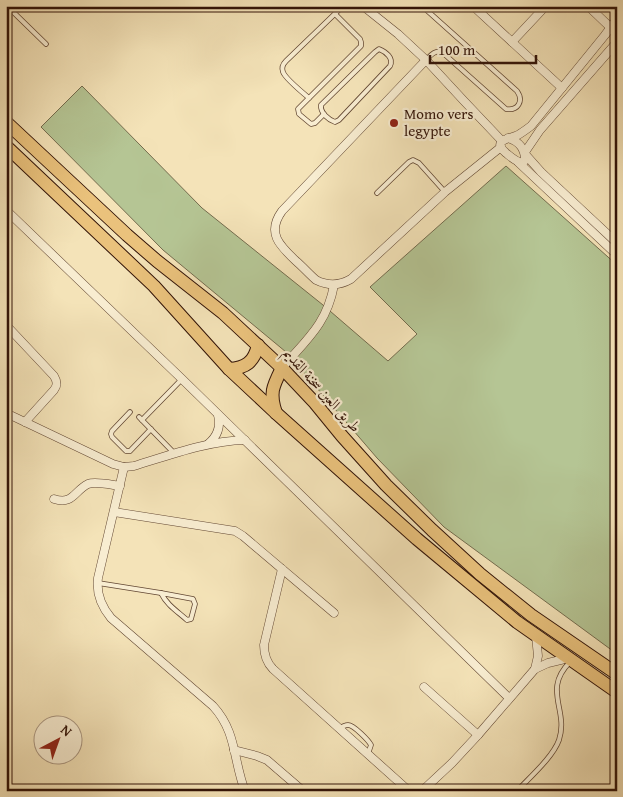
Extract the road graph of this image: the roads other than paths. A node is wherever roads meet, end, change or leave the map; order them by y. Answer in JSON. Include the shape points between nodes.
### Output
{"nodes":[{"id":1,"x":7,"y":6,"type":"edge"},
{"id":2,"x":342,"y":6,"type":"edge"},
{"id":3,"x":363,"y":6,"type":"edge"},
{"id":4,"x":422,"y":6,"type":"edge"},
{"id":5,"x":473,"y":6,"type":"edge"},
{"id":6,"x":588,"y":6,"type":"edge"},
{"id":7,"x":542,"y":10,"type":"dead end"},
{"id":8,"x":335,"y":14,"type":"junction"},
{"id":9,"x":617,"y":19,"type":"edge"},
{"id":10,"x":610,"y":27,"type":"junction"},
{"id":11,"x":605,"y":35,"type":"junction"},
{"id":12,"x":512,"y":42,"type":"junction"},
{"id":13,"x":616,"y":42,"type":"edge"},
{"id":14,"x":46,"y":44,"type":"dead end"},
{"id":15,"x":426,"y":60,"type":"junction"},
{"id":16,"x":562,"y":88,"type":"junction"},
{"id":17,"x":309,"y":98,"type":"junction"},
{"id":18,"x":324,"y":114,"type":"junction"},
{"id":19,"x":6,"y":122,"type":"edge"},
{"id":20,"x":503,"y":142,"type":"junction"},
{"id":21,"x":6,"y":146,"type":"edge"},
{"id":22,"x":525,"y":153,"type":"junction"},
{"id":23,"x":518,"y":162,"type":"junction"},
{"id":24,"x":445,"y":192,"type":"junction"},
{"id":25,"x":378,"y":193,"type":"dead end"},
{"id":26,"x":6,"y":210,"type":"edge"},
{"id":27,"x":617,"y":243,"type":"edge"},
{"id":28,"x":617,"y":255,"type":"edge"},
{"id":29,"x":334,"y":285,"type":"junction"},
{"id":30,"x":6,"y":325,"type":"edge"},
{"id":31,"x":258,"y":345,"type":"junction"},
{"id":32,"x":282,"y":368,"type":"junction"},
{"id":33,"x":229,"y":369,"type":"junction"},
{"id":34,"x":182,"y":379,"type":"junction"},
{"id":35,"x":130,"y":412,"type":"dead end"},
{"id":36,"x":6,"y":413,"type":"edge"},
{"id":37,"x":276,"y":413,"type":"junction"},
{"id":38,"x":218,"y":415,"type":"junction"},
{"id":39,"x":25,"y":422,"type":"junction"},
{"id":40,"x":151,"y":429,"type":"junction"},
{"id":41,"x":244,"y":440,"type":"junction"},
{"id":42,"x":208,"y":444,"type":"junction"},
{"id":43,"x":176,"y":454,"type":"junction"},
{"id":44,"x":124,"y":467,"type":"junction"},
{"id":45,"x":120,"y":486,"type":"junction"},
{"id":46,"x":54,"y":498,"type":"dead end"},
{"id":47,"x":114,"y":512,"type":"junction"},
{"id":48,"x":282,"y":569,"type":"junction"},
{"id":49,"x":98,"y":583,"type":"junction"},
{"id":50,"x":161,"y":593,"type":"junction"},
{"id":51,"x":334,"y":613,"type":"dead end"},
{"id":52,"x":536,"y":636,"type":"junction"},
{"id":53,"x":570,"y":659,"type":"junction"},
{"id":54,"x":535,"y":669,"type":"junction"},
{"id":55,"x":617,"y":674,"type":"edge"},
{"id":56,"x":424,"y":687,"type":"dead end"},
{"id":57,"x":617,"y":692,"type":"edge"},
{"id":58,"x":509,"y":698,"type":"junction"},
{"id":59,"x":478,"y":735,"type":"junction"},
{"id":60,"x":234,"y":750,"type":"junction"},
{"id":61,"x":245,"y":791,"type":"edge"},
{"id":62,"x":303,"y":791,"type":"edge"},
{"id":63,"x":410,"y":791,"type":"edge"},
{"id":64,"x":422,"y":791,"type":"edge"},
{"id":65,"x":517,"y":791,"type":"edge"}],
"edges":[{"from":1,"to":14,"type":"lane"},
{"from":2,"to":8,"type":"lane"},
{"from":3,"to":15,"type":"street"},
{"from":4,"to":15,"type":"lane","via":[[517,91],[521,100],[519,105],[506,109],[442,52],[434,53]]},
{"from":5,"to":12,"type":"street"},
{"from":6,"to":10,"type":"street"},
{"from":7,"to":12,"type":"street"},
{"from":8,"to":17,"type":"lane","via":[[362,44]]},
{"from":8,"to":17,"type":"lane","via":[[282,66],[285,76]]},
{"from":9,"to":10,"type":"street"},
{"from":10,"to":11,"type":"street"},
{"from":11,"to":13,"type":"street","via":[[610,43]]},
{"from":11,"to":16,"type":"street"},
{"from":12,"to":16,"type":"street"},
{"from":13,"to":22,"type":"street","via":[[540,130]]},
{"from":15,"to":20,"type":"street"},
{"from":15,"to":29,"type":"street","via":[[276,220],[276,236],[281,246],[316,280]]},
{"from":16,"to":20,"type":"street","via":[[531,126]]},
{"from":17,"to":18,"type":"lane","via":[[299,107],[300,114],[311,124]]},
{"from":18,"to":18,"type":"lane","via":[[333,122],[339,120],[390,66],[390,57],[381,50],[375,52],[321,105]]},
{"from":19,"to":31,"type":"main road","name":"طريق العين سخنة القديم","via":[[127,236]]},
{"from":20,"to":22,"type":"street","via":[[516,141]]},
{"from":20,"to":23,"type":"street","via":[[502,150]]},
{"from":20,"to":24,"type":"street"},
{"from":21,"to":33,"type":"main road","via":[[154,286]]},
{"from":22,"to":23,"type":"street","via":[[524,162]]},
{"from":22,"to":27,"type":"street"},
{"from":23,"to":28,"type":"street"},
{"from":24,"to":25,"type":"lane","via":[[413,160]]},
{"from":24,"to":29,"type":"street","via":[[351,279]]},
{"from":26,"to":34,"type":"street"},
{"from":29,"to":32,"type":"street","via":[[322,320]]},
{"from":30,"to":39,"type":"street","via":[[57,381],[54,390]]},
{"from":31,"to":32,"type":"main road","name":"طريق العين سخنة القديم"},
{"from":31,"to":33,"type":"main road","via":[[252,360]]},
{"from":32,"to":37,"type":"main road","via":[[271,394]]},
{"from":32,"to":55,"type":"main road","name":"طريق العين سخنة القديم","via":[[386,484],[480,574],[531,615]]},
{"from":33,"to":37,"type":"main road"},
{"from":34,"to":38,"type":"street"},
{"from":34,"to":40,"type":"lane","via":[[140,418]]},
{"from":35,"to":40,"type":"lane","via":[[110,434],[126,451],[130,451]]},
{"from":36,"to":39,"type":"street"},
{"from":37,"to":52,"type":"main road","via":[[417,539]]},
{"from":38,"to":41,"type":"street"},
{"from":38,"to":42,"type":"street","via":[[219,429]]},
{"from":39,"to":44,"type":"street"},
{"from":40,"to":43,"type":"lane"},
{"from":41,"to":42,"type":"street"},
{"from":41,"to":58,"type":"street"},
{"from":42,"to":43,"type":"street"},
{"from":43,"to":44,"type":"street"},
{"from":44,"to":45,"type":"street"},
{"from":45,"to":46,"type":"street","via":[[92,483],[66,500]]},
{"from":45,"to":47,"type":"street"},
{"from":47,"to":48,"type":"street","via":[[235,531]]},
{"from":47,"to":49,"type":"street"},
{"from":48,"to":51,"type":"street"},
{"from":48,"to":63,"type":"street","via":[[264,646],[270,666]]},
{"from":49,"to":50,"type":"lane"},
{"from":49,"to":60,"type":"street","via":[[100,599],[107,614],[213,706],[227,727]]},
{"from":50,"to":50,"type":"lane","via":[[193,599],[191,619],[187,620],[170,607]]},
{"from":52,"to":53,"type":"main road"},
{"from":52,"to":54,"type":"street","via":[[538,656]]},
{"from":53,"to":54,"type":"street"},
{"from":53,"to":57,"type":"main road"},
{"from":53,"to":65,"type":"lane","via":[[557,685],[561,722],[558,741],[552,753]]},
{"from":54,"to":58,"type":"street"},
{"from":56,"to":59,"type":"street"},
{"from":58,"to":59,"type":"street"},
{"from":59,"to":64,"type":"street"},
{"from":60,"to":61,"type":"street"},
{"from":60,"to":62,"type":"street","via":[[267,760]]}]}
